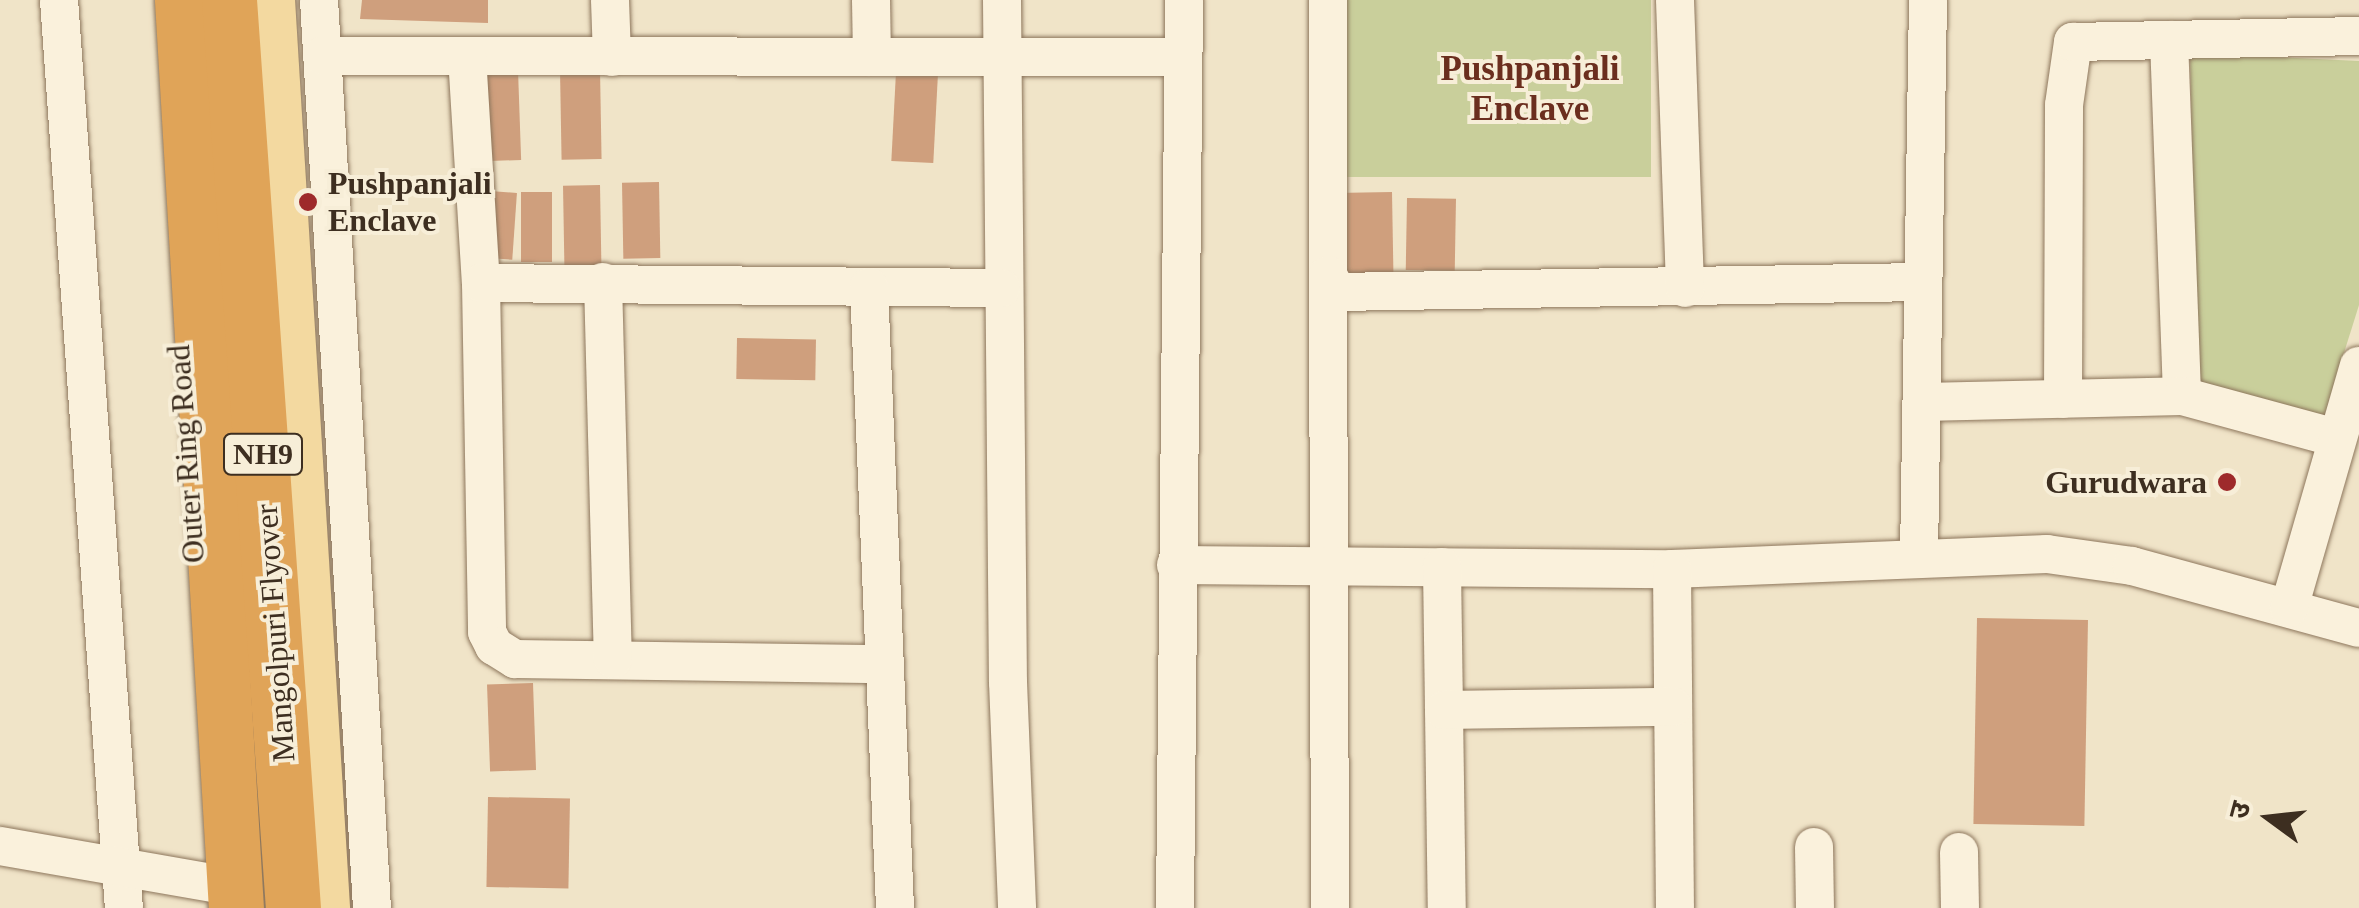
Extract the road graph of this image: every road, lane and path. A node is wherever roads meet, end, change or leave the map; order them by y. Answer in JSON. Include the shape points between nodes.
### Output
{"nodes":[{"id":1,"x":59,"y":0,"type":"edge"},
{"id":2,"x":157,"y":0,"type":"edge"},
{"id":3,"x":182,"y":0,"type":"edge"},
{"id":4,"x":229,"y":0,"type":"edge"},
{"id":5,"x":272,"y":0,"type":"edge"},
{"id":6,"x":319,"y":0,"type":"edge"},
{"id":7,"x":610,"y":0,"type":"edge"},
{"id":8,"x":871,"y":0,"type":"edge"},
{"id":9,"x":1002,"y":0,"type":"edge"},
{"id":10,"x":1184,"y":0,"type":"edge"},
{"id":11,"x":1328,"y":0,"type":"edge"},
{"id":12,"x":1675,"y":0,"type":"edge"},
{"id":13,"x":1928,"y":0,"type":"edge"},
{"id":14,"x":2359,"y":36,"type":"edge"},
{"id":15,"x":2169,"y":40,"type":"junction"},
{"id":16,"x":322,"y":56,"type":"junction"},
{"id":17,"x":467,"y":56,"type":"junction"},
{"id":18,"x":612,"y":57,"type":"junction"},
{"id":19,"x":872,"y":57,"type":"junction"},
{"id":20,"x":1002,"y":57,"type":"junction"},
{"id":21,"x":1183,"y":57,"type":"junction"},
{"id":22,"x":1328,"y":276,"type":"junction"},
{"id":23,"x":480,"y":282,"type":"junction"},
{"id":24,"x":603,"y":282,"type":"junction"},
{"id":25,"x":1923,"y":282,"type":"junction"},
{"id":26,"x":870,"y":287,"type":"junction"},
{"id":27,"x":1002,"y":288,"type":"junction"},
{"id":28,"x":1686,"y":288,"type":"junction"},
{"id":29,"x":2359,"y":366,"type":"edge"},
{"id":30,"x":2182,"y":396,"type":"junction"},
{"id":31,"x":2063,"y":399,"type":"junction"},
{"id":32,"x":1923,"y":402,"type":"junction"},
{"id":33,"x":2337,"y":438,"type":"junction"},
{"id":34,"x":1919,"y":554,"type":"junction"},
{"id":35,"x":1176,"y":565,"type":"junction"},
{"id":36,"x":1325,"y":566,"type":"junction"},
{"id":37,"x":1442,"y":567,"type":"junction"},
{"id":38,"x":1672,"y":569,"type":"junction"},
{"id":39,"x":2289,"y":608,"type":"junction"},
{"id":40,"x":2359,"y":628,"type":"edge"},
{"id":41,"x":613,"y":659,"type":"junction"},
{"id":42,"x":885,"y":664,"type":"junction"},
{"id":43,"x":1673,"y":707,"type":"junction"},
{"id":44,"x":1444,"y":710,"type":"junction"},
{"id":45,"x":0,"y":846,"type":"edge"},
{"id":46,"x":1814,"y":847,"type":"dead end"},
{"id":47,"x":1959,"y":852,"type":"dead end"},
{"id":48,"x":121,"y":869,"type":"junction"},
{"id":49,"x":221,"y":900,"type":"edge"},
{"id":50,"x":124,"y":908,"type":"edge"},
{"id":51,"x":293,"y":908,"type":"edge"},
{"id":52,"x":326,"y":908,"type":"edge"},
{"id":53,"x":372,"y":908,"type":"edge"},
{"id":54,"x":895,"y":908,"type":"edge"},
{"id":55,"x":1017,"y":908,"type":"edge"},
{"id":56,"x":1175,"y":908,"type":"edge"},
{"id":57,"x":1330,"y":908,"type":"edge"},
{"id":58,"x":1447,"y":908,"type":"edge"},
{"id":59,"x":1674,"y":908,"type":"edge"},
{"id":60,"x":1814,"y":908,"type":"edge"},
{"id":61,"x":1960,"y":908,"type":"edge"}],
"edges":[{"from":1,"to":48,"type":"street"},
{"from":2,"to":49,"type":"main road","name":"Outer Ring Road"},
{"from":3,"to":49,"type":"highway","name":"Mangolpuri Flyover","number":"NH9"},
{"from":4,"to":51,"type":"highway","name":"Mangolpuri Flyover","number":"NH9"},
{"from":5,"to":52,"type":"main road"},
{"from":6,"to":16,"type":"street"},
{"from":7,"to":18,"type":"street"},
{"from":8,"to":19,"type":"street"},
{"from":9,"to":20,"type":"street"},
{"from":10,"to":21,"type":"street"},
{"from":11,"to":22,"type":"street"},
{"from":12,"to":28,"type":"street"},
{"from":13,"to":25,"type":"street"},
{"from":14,"to":15,"type":"street"},
{"from":15,"to":30,"type":"street"},
{"from":15,"to":31,"type":"street","via":[[2090,37],[2072,42],[2067,58]]},
{"from":16,"to":17,"type":"street"},
{"from":16,"to":53,"type":"street"},
{"from":17,"to":18,"type":"street"},
{"from":17,"to":23,"type":"street"},
{"from":18,"to":19,"type":"street"},
{"from":19,"to":20,"type":"street"},
{"from":20,"to":21,"type":"street"},
{"from":20,"to":27,"type":"street"},
{"from":21,"to":35,"type":"street"},
{"from":22,"to":28,"type":"street","via":[[1346,295]]},
{"from":22,"to":36,"type":"street"},
{"from":23,"to":24,"type":"street"},
{"from":23,"to":41,"type":"street","via":[[487,632],[494,646],[515,659]]},
{"from":24,"to":26,"type":"street"},
{"from":24,"to":41,"type":"street"},
{"from":25,"to":28,"type":"street"},
{"from":25,"to":32,"type":"street"},
{"from":26,"to":27,"type":"street"},
{"from":26,"to":42,"type":"street"},
{"from":27,"to":55,"type":"street"},
{"from":29,"to":33,"type":"street"},
{"from":30,"to":31,"type":"street"},
{"from":30,"to":33,"type":"street"},
{"from":31,"to":32,"type":"street"},
{"from":32,"to":34,"type":"street"},
{"from":33,"to":39,"type":"street"},
{"from":34,"to":38,"type":"street"},
{"from":34,"to":39,"type":"street","via":[[2090,558]]},
{"from":35,"to":36,"type":"street"},
{"from":35,"to":56,"type":"street"},
{"from":36,"to":37,"type":"street"},
{"from":36,"to":57,"type":"street"},
{"from":37,"to":38,"type":"street"},
{"from":37,"to":44,"type":"street"},
{"from":38,"to":43,"type":"street"},
{"from":39,"to":40,"type":"street"},
{"from":41,"to":42,"type":"street"},
{"from":42,"to":54,"type":"street"},
{"from":43,"to":44,"type":"street"},
{"from":43,"to":59,"type":"street"},
{"from":44,"to":58,"type":"street"},
{"from":45,"to":48,"type":"street"},
{"from":46,"to":60,"type":"street"},
{"from":47,"to":61,"type":"street"},
{"from":48,"to":49,"type":"street"},
{"from":48,"to":50,"type":"street"}]}
